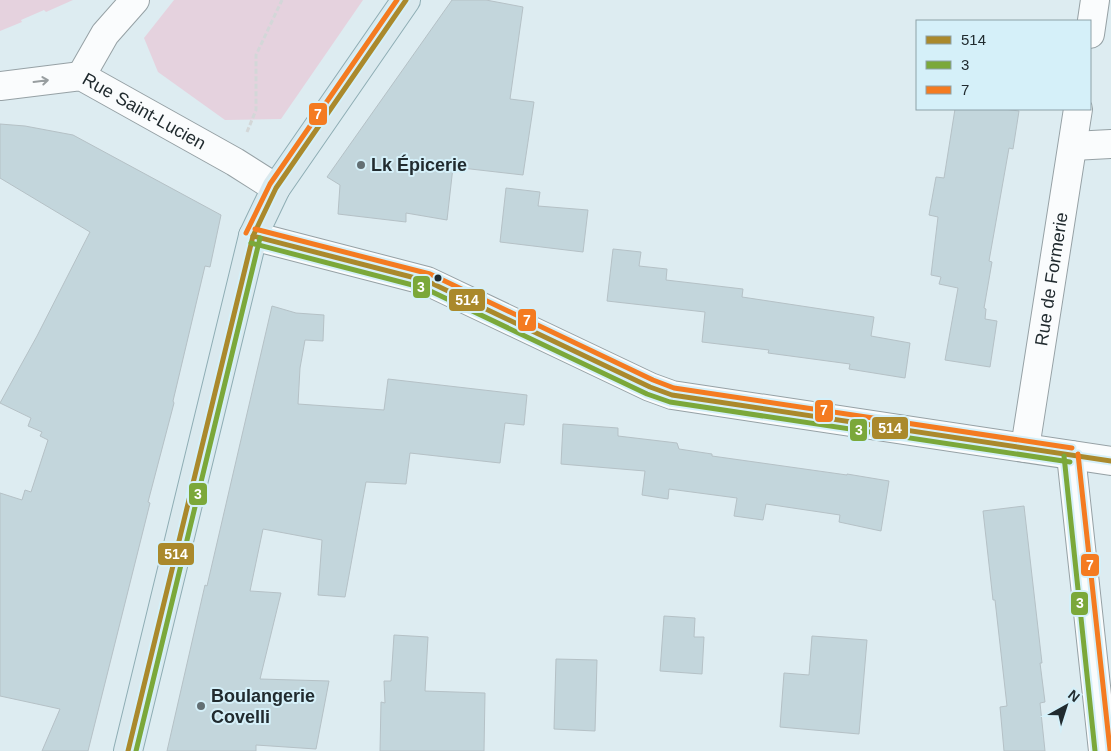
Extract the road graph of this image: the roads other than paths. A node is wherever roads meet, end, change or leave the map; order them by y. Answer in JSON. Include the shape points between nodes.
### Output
{"nodes":[{"id":1,"x":135,"y":0,"type":"edge"},
{"id":2,"x":406,"y":0,"type":"edge"},
{"id":3,"x":1095,"y":0,"type":"edge"},
{"id":4,"x":1091,"y":27,"type":"edge"},
{"id":5,"x":81,"y":76,"type":"junction"},
{"id":6,"x":0,"y":86,"type":"edge"},
{"id":7,"x":1078,"y":110,"type":"edge"},
{"id":8,"x":1111,"y":144,"type":"edge"},
{"id":9,"x":1072,"y":146,"type":"junction"},
{"id":10,"x":276,"y":188,"type":"junction"},
{"id":11,"x":254,"y":236,"type":"junction"},
{"id":12,"x":1025,"y":448,"type":"junction"},
{"id":13,"x":1071,"y":455,"type":"junction"},
{"id":14,"x":1111,"y":461,"type":"edge"},
{"id":15,"x":128,"y":751,"type":"edge"},
{"id":16,"x":1103,"y":751,"type":"edge"}],
"edges":[{"from":1,"to":5,"type":"street","via":[[106,34]]},
{"from":2,"to":10,"type":"main road"},
{"from":3,"to":4,"type":"street"},
{"from":6,"to":5,"type":"street","name":"Rue Saint-Lucien","one_way":true},
{"from":5,"to":10,"type":"street","name":"Rue Saint-Lucien"},
{"from":7,"to":9,"type":"street","name":"Rue de Formerie"},
{"from":8,"to":9,"type":"street"},
{"from":9,"to":12,"type":"street","name":"Rue de Formerie"},
{"from":10,"to":11,"type":"main road"},
{"from":11,"to":12,"type":"street","via":[[426,281],[667,394]]},
{"from":11,"to":15,"type":"main road"},
{"from":12,"to":13,"type":"street"},
{"from":13,"to":14,"type":"street"},
{"from":13,"to":16,"type":"street"}]}
